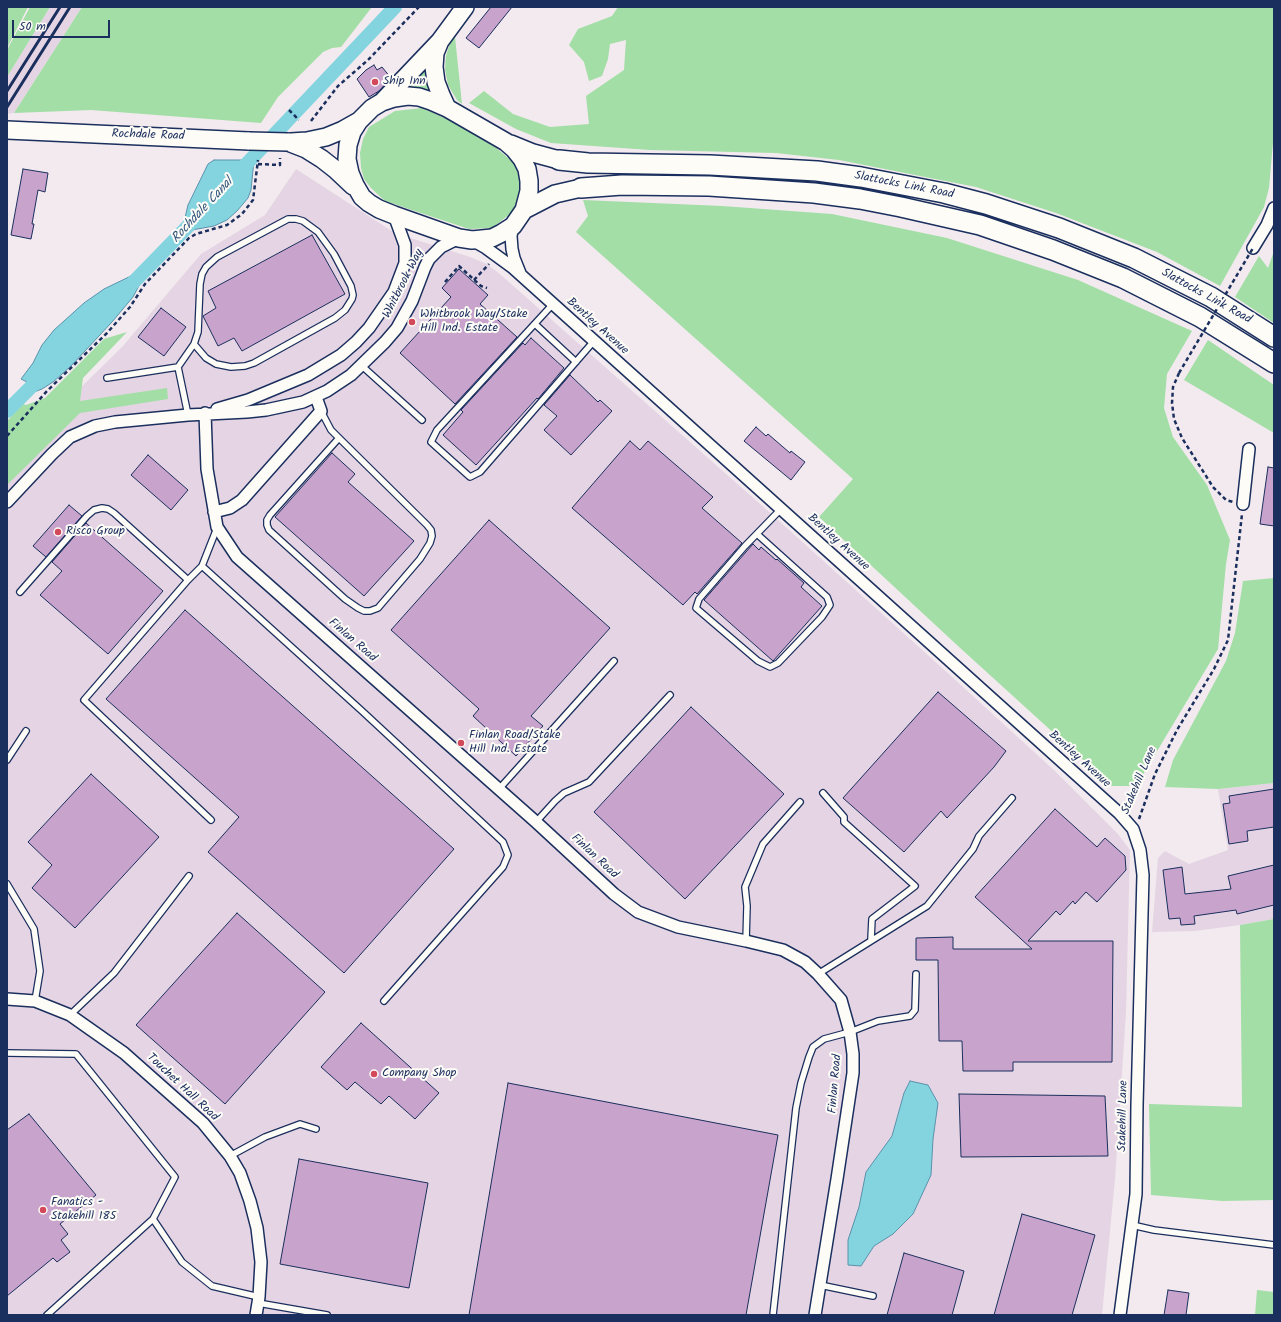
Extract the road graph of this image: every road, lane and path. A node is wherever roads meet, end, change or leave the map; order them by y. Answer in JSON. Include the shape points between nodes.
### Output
{"nodes":[{"id":1,"x":420,"y":7,"type":"edge"},
{"id":2,"x":466,"y":7,"type":"edge"},
{"id":3,"x":440,"y":41,"type":"junction"},
{"id":4,"x":382,"y":102,"type":"junction"},
{"id":5,"x":447,"y":108,"type":"junction"},
{"id":6,"x":289,"y":110,"type":"dead end"},
{"id":7,"x":299,"y":120,"type":"dead end"},
{"id":8,"x":311,"y":121,"type":"dead end"},
{"id":9,"x":359,"y":121,"type":"junction"},
{"id":10,"x":7,"y":130,"type":"edge"},
{"id":11,"x":288,"y":142,"type":"junction"},
{"id":12,"x":506,"y":142,"type":"junction"},
{"id":13,"x":280,"y":158,"type":"dead end"},
{"id":14,"x":559,"y":160,"type":"joint"},
{"id":15,"x":581,"y":188,"type":"joint"},
{"id":16,"x":362,"y":197,"type":"junction"},
{"id":17,"x":1274,"y":208,"type":"edge"},
{"id":18,"x":524,"y":210,"type":"junction"},
{"id":19,"x":394,"y":215,"type":"junction"},
{"id":20,"x":513,"y":226,"type":"junction"},
{"id":21,"x":466,"y":239,"type":"junction"},
{"id":22,"x":1253,"y":248,"type":"joint"},
{"id":23,"x":490,"y":262,"type":"dead end"},
{"id":24,"x":524,"y":278,"type":"junction"},
{"id":25,"x":474,"y":280,"type":"junction"},
{"id":26,"x":445,"y":282,"type":"dead end"},
{"id":27,"x":487,"y":288,"type":"dead end"},
{"id":28,"x":553,"y":304,"type":"junction"},
{"id":29,"x":535,"y":324,"type":"junction"},
{"id":30,"x":1274,"y":337,"type":"edge"},
{"id":31,"x":594,"y":341,"type":"junction"},
{"id":32,"x":194,"y":344,"type":"junction"},
{"id":33,"x":576,"y":362,"type":"junction"},
{"id":34,"x":1274,"y":363,"type":"edge"},
{"id":35,"x":362,"y":366,"type":"junction"},
{"id":36,"x":178,"y":367,"type":"junction"},
{"id":37,"x":107,"y":378,"type":"dead end"},
{"id":38,"x":316,"y":397,"type":"junction"},
{"id":39,"x":321,"y":411,"type":"junction"},
{"id":40,"x":205,"y":413,"type":"junction"},
{"id":41,"x":188,"y":415,"type":"junction"},
{"id":42,"x":422,"y":420,"type":"dead end"},
{"id":43,"x":7,"y":436,"type":"edge"},
{"id":44,"x":339,"y":438,"type":"junction"},
{"id":45,"x":1249,"y":449,"type":"dead end"},
{"id":46,"x":7,"y":502,"type":"edge"},
{"id":47,"x":1243,"y":504,"type":"junction"},
{"id":48,"x":781,"y":509,"type":"junction"},
{"id":49,"x":214,"y":512,"type":"junction"},
{"id":50,"x":217,"y":527,"type":"junction"},
{"id":51,"x":757,"y":534,"type":"junction"},
{"id":52,"x":202,"y":566,"type":"junction"},
{"id":53,"x":188,"y":580,"type":"junction"},
{"id":54,"x":20,"y":592,"type":"dead end"},
{"id":55,"x":614,"y":662,"type":"dead end"},
{"id":56,"x":670,"y":695,"type":"dead end"},
{"id":57,"x":26,"y":731,"type":"dead end"},
{"id":58,"x":7,"y":760,"type":"edge"},
{"id":59,"x":500,"y":789,"type":"junction"},
{"id":60,"x":823,"y":793,"type":"dead end"},
{"id":61,"x":1012,"y":798,"type":"dead end"},
{"id":62,"x":800,"y":802,"type":"dead end"},
{"id":63,"x":211,"y":820,"type":"dead end"},
{"id":64,"x":536,"y":822,"type":"junction"},
{"id":65,"x":1133,"y":829,"type":"junction"},
{"id":66,"x":189,"y":876,"type":"dead end"},
{"id":67,"x":7,"y":884,"type":"edge"},
{"id":68,"x":872,"y":939,"type":"junction"},
{"id":69,"x":746,"y":941,"type":"junction"},
{"id":70,"x":818,"y":974,"type":"junction"},
{"id":71,"x":916,"y":974,"type":"dead end"},
{"id":72,"x":7,"y":999,"type":"edge"},
{"id":73,"x":35,"y":1001,"type":"junction"},
{"id":74,"x":384,"y":1001,"type":"dead end"},
{"id":75,"x":70,"y":1015,"type":"junction"},
{"id":76,"x":850,"y":1032,"type":"junction"},
{"id":77,"x":7,"y":1053,"type":"edge"},
{"id":78,"x":316,"y":1129,"type":"dead end"},
{"id":79,"x":230,"y":1156,"type":"junction"},
{"id":80,"x":153,"y":1219,"type":"junction"},
{"id":81,"x":1132,"y":1225,"type":"junction"},
{"id":82,"x":1274,"y":1245,"type":"edge"},
{"id":83,"x":820,"y":1285,"type":"junction"},
{"id":84,"x":873,"y":1296,"type":"dead end"},
{"id":85,"x":259,"y":1300,"type":"junction"},
{"id":86,"x":47,"y":1315,"type":"edge"},
{"id":87,"x":256,"y":1315,"type":"edge"},
{"id":88,"x":327,"y":1315,"type":"edge"},
{"id":89,"x":773,"y":1315,"type":"edge"},
{"id":90,"x":815,"y":1315,"type":"edge"},
{"id":91,"x":1120,"y":1315,"type":"edge"}],
"edges":[{"from":1,"to":8,"type":"path","via":[[368,60],[338,86]]},
{"from":2,"to":3,"type":"main road"},
{"from":3,"to":4,"type":"main road"},
{"from":3,"to":5,"type":"main road","via":[[435,53],[434,67],[436,82]]},
{"from":4,"to":5,"type":"main road","via":[[413,96]]},
{"from":4,"to":9,"type":"main road"},
{"from":5,"to":12,"type":"main road"},
{"from":6,"to":7,"type":"path"},
{"from":9,"to":11,"type":"main road","name":"Rochdale Road","via":[[326,137]]},
{"from":9,"to":16,"type":"main road","via":[[352,132],[347,159],[350,173]]},
{"from":10,"to":11,"type":"main road","name":"Rochdale Road","bridge":true},
{"from":11,"to":16,"type":"main road","name":"Rochdale Road","via":[[322,159],[350,182]]},
{"from":12,"to":14,"type":"main road","name":"Slattocks Link Road"},
{"from":12,"to":18,"type":"main road","via":[[522,159],[527,170],[529,191]]},
{"from":13,"to":43,"type":"path","via":[[280,165],[258,162],[253,200],[242,214],[227,225],[189,238],[145,284],[130,307],[107,333],[47,391]]},
{"from":14,"to":30,"type":"highway","name":"Slattocks Link Road","via":[[817,171],[944,193],[1059,228],[1134,258],[1211,297]]},
{"from":15,"to":18,"type":"main road","name":"Slattocks Link Road","via":[[555,194]]},
{"from":15,"to":34,"type":"highway","name":"Slattocks Link Road","via":[[622,185],[709,186],[814,193],[894,205],[980,225],[1123,278],[1200,316]]},
{"from":16,"to":19,"type":"main road","via":[[379,209]]},
{"from":17,"to":22,"type":"street"},
{"from":18,"to":20,"type":"main road"},
{"from":19,"to":21,"type":"main road"},
{"from":19,"to":40,"type":"street","name":"Whitbrook Way","via":[[405,245],[405,263],[394,292],[356,342],[341,355],[308,375],[248,400]]},
{"from":20,"to":21,"type":"main road","via":[[492,238]]},
{"from":20,"to":24,"type":"street","via":[[512,249],[518,269]]},
{"from":21,"to":24,"type":"street","name":"Bentley Avenue","via":[[499,257]]},
{"from":21,"to":35,"type":"street","name":"Whitbrook Way","via":[[441,247],[429,259],[406,314],[386,342]]},
{"from":22,"to":47,"type":"path","bridge":true,"via":[[1179,373],[1173,387],[1172,403],[1174,418],[1182,438],[1213,487],[1226,500]]},
{"from":23,"to":25,"type":"path"},
{"from":24,"to":28,"type":"street","name":"Bentley Avenue"},
{"from":25,"to":26,"type":"path","via":[[459,266]]},
{"from":25,"to":27,"type":"path"},
{"from":28,"to":29,"type":"lane"},
{"from":28,"to":31,"type":"street","name":"Bentley Avenue"},
{"from":29,"to":33,"type":"lane"},
{"from":29,"to":33,"type":"lane","via":[[437,430],[431,442],[470,477],[480,472]]},
{"from":31,"to":33,"type":"lane"},
{"from":31,"to":48,"type":"street","name":"Bentley Avenue"},
{"from":32,"to":32,"type":"lane","via":[[198,332],[200,284],[206,267],[217,257],[288,219],[303,221],[318,232],[334,254],[351,286],[352,300],[345,310],[254,363],[231,367],[216,364],[206,358]]},
{"from":32,"to":36,"type":"lane"},
{"from":35,"to":38,"type":"street","name":"Whitbrook Way","via":[[339,384]]},
{"from":35,"to":42,"type":"lane"},
{"from":36,"to":37,"type":"lane"},
{"from":36,"to":41,"type":"lane"},
{"from":38,"to":39,"type":"street"},
{"from":38,"to":40,"type":"street","name":"Whitbrook Way","via":[[266,410]]},
{"from":39,"to":44,"type":"lane","via":[[325,421]]},
{"from":39,"to":49,"type":"street","via":[[242,500],[230,508]]},
{"from":40,"to":41,"type":"street","name":"Whitbrook Way"},
{"from":40,"to":49,"type":"street","name":"Finlan Road","via":[[207,469]]},
{"from":41,"to":46,"type":"street","name":"Whitbrook Way","via":[[115,422],[95,426],[70,437]]},
{"from":44,"to":44,"type":"lane","via":[[431,530],[430,543],[420,559],[378,608],[370,612],[345,599],[269,530],[267,525],[270,514]]},
{"from":45,"to":47,"type":"street"},
{"from":47,"to":65,"type":"path","name":"Stakehill Lane","via":[[1228,640],[1214,669],[1177,730],[1155,774],[1141,816]]},
{"from":48,"to":51,"type":"lane"},
{"from":48,"to":65,"type":"street","name":"Bentley Avenue","via":[[1114,808]]},
{"from":49,"to":50,"type":"street","name":"Finlan Road"},
{"from":50,"to":52,"type":"lane"},
{"from":50,"to":59,"type":"street","name":"Finlan Road","via":[[237,557]]},
{"from":51,"to":51,"type":"lane","via":[[699,599],[696,608],[758,661],[770,667],[778,664],[830,605],[827,597]]},
{"from":52,"to":53,"type":"lane"},
{"from":52,"to":74,"type":"lane","via":[[503,842],[508,855],[503,867]]},
{"from":53,"to":54,"type":"lane","via":[[114,513],[102,508],[87,516]]},
{"from":53,"to":63,"type":"lane","via":[[84,700]]},
{"from":55,"to":59,"type":"lane"},
{"from":56,"to":64,"type":"lane","via":[[589,782],[564,793]]},
{"from":57,"to":58,"type":"lane"},
{"from":59,"to":64,"type":"street","name":"Finlan Road"},
{"from":60,"to":68,"type":"lane","via":[[844,817],[844,822],[914,886],[872,919]]},
{"from":61,"to":68,"type":"lane","via":[[979,836],[973,849],[927,906]]},
{"from":62,"to":69,"type":"lane","via":[[763,844],[745,887]]},
{"from":64,"to":69,"type":"street","name":"Finlan Road","via":[[614,894],[638,912],[678,927]]},
{"from":65,"to":81,"type":"street","name":"Stakehill Lane","via":[[1140,850],[1143,875],[1136,1194]]},
{"from":66,"to":75,"type":"lane","via":[[114,973]]},
{"from":67,"to":73,"type":"lane","via":[[34,929],[40,972]]},
{"from":68,"to":70,"type":"lane"},
{"from":69,"to":70,"type":"street","name":"Finlan Road","via":[[783,950],[805,962]]},
{"from":70,"to":76,"type":"street","name":"Finlan Road","via":[[841,1000]]},
{"from":71,"to":76,"type":"lane","via":[[915,1010],[910,1016],[878,1021]]},
{"from":72,"to":73,"type":"street","name":"Touchet Hall Road"},
{"from":73,"to":75,"type":"street","name":"Touchet Hall Road"},
{"from":75,"to":79,"type":"street","name":"Touchet Hall Road","via":[[124,1054],[203,1123]]},
{"from":76,"to":83,"type":"street","name":"Finlan Road","via":[[853,1074]]},
{"from":76,"to":89,"type":"lane","via":[[824,1039],[813,1047],[801,1083]]},
{"from":77,"to":80,"type":"lane","via":[[76,1054],[175,1177]]},
{"from":78,"to":79,"type":"lane","via":[[300,1124],[266,1137]]},
{"from":79,"to":85,"type":"street","name":"Touchet Hall Road","via":[[240,1173],[257,1228],[261,1262]]},
{"from":80,"to":85,"type":"lane","via":[[182,1262],[212,1286]]},
{"from":80,"to":86,"type":"lane"},
{"from":81,"to":82,"type":"lane"},
{"from":81,"to":91,"type":"street","name":"Stakehill Lane"},
{"from":83,"to":84,"type":"lane"},
{"from":83,"to":90,"type":"street","name":"Finlan Road"},
{"from":85,"to":87,"type":"street","name":"Touchet Hall Road"},
{"from":85,"to":88,"type":"lane"}]}
